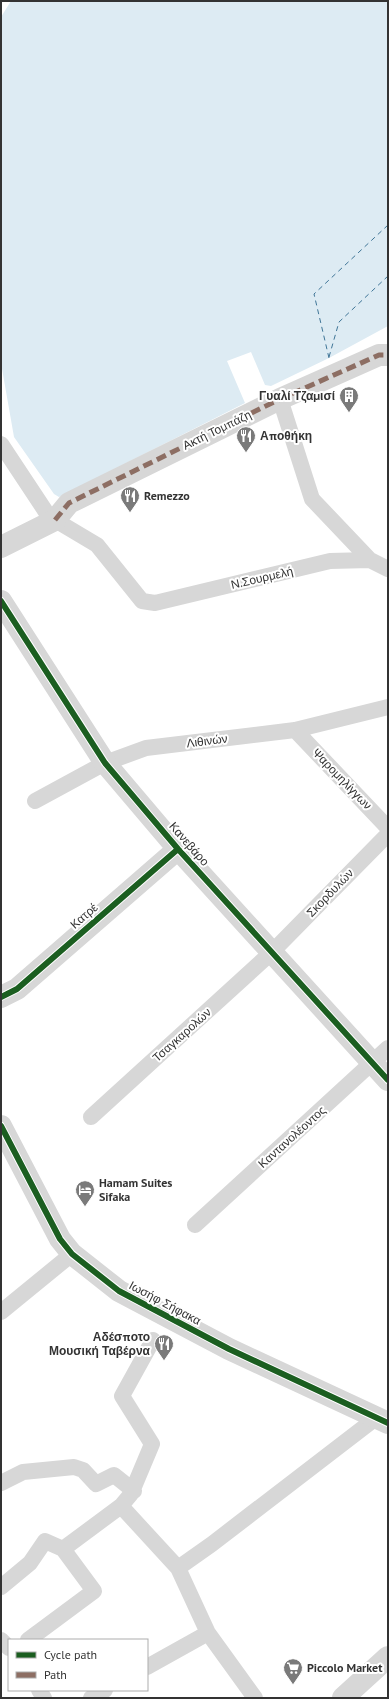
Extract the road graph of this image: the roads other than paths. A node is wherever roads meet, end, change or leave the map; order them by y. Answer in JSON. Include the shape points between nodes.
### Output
{"nodes":[{"id":1,"x":388,"y":355,"type":"edge"},
{"id":2,"x":280,"y":399,"type":"junction"},
{"id":3,"x":1,"y":444,"type":"edge"},
{"id":4,"x":55,"y":520,"type":"junction"},
{"id":5,"x":1,"y":547,"type":"edge"},
{"id":6,"x":370,"y":560,"type":"junction"},
{"id":7,"x":388,"y":569,"type":"edge"},
{"id":8,"x":1,"y":601,"type":"edge"},
{"id":9,"x":388,"y":708,"type":"edge"},
{"id":10,"x":295,"y":730,"type":"junction"},
{"id":11,"x":105,"y":763,"type":"junction"},
{"id":12,"x":35,"y":801,"type":"dead end"},
{"id":13,"x":388,"y":828,"type":"edge"},
{"id":14,"x":388,"y":834,"type":"edge"},
{"id":15,"x":178,"y":849,"type":"junction"},
{"id":16,"x":272,"y":952,"type":"junction"},
{"id":17,"x":1,"y":997,"type":"edge"},
{"id":18,"x":388,"y":1048,"type":"edge"},
{"id":19,"x":372,"y":1064,"type":"junction"},
{"id":20,"x":388,"y":1080,"type":"edge"},
{"id":21,"x":91,"y":1117,"type":"dead end"},
{"id":22,"x":1,"y":1126,"type":"edge"},
{"id":23,"x":195,"y":1225,"type":"dead end"},
{"id":24,"x":72,"y":1254,"type":"junction"},
{"id":25,"x":1,"y":1312,"type":"edge"},
{"id":26,"x":153,"y":1340,"type":"dead end"},
{"id":27,"x":382,"y":1421,"type":"edge"},
{"id":28,"x":1,"y":1483,"type":"edge"},
{"id":29,"x":134,"y":1491,"type":"junction"},
{"id":30,"x":121,"y":1506,"type":"junction"},
{"id":31,"x":63,"y":1549,"type":"junction"},
{"id":32,"x":178,"y":1568,"type":"junction"},
{"id":33,"x":1,"y":1588,"type":"edge"},
{"id":34,"x":208,"y":1633,"type":"junction"},
{"id":35,"x":29,"y":1639,"type":"edge"},
{"id":36,"x":388,"y":1657,"type":"edge"},
{"id":37,"x":148,"y":1666,"type":"edge"},
{"id":38,"x":103,"y":1691,"type":"edge"},
{"id":39,"x":91,"y":1698,"type":"edge"},
{"id":40,"x":255,"y":1698,"type":"edge"},
{"id":41,"x":343,"y":1698,"type":"edge"}],
"edges":[{"from":1,"to":2,"type":"street","name":"Ακτή Τομπάζη","via":[[379,355]]},
{"from":2,"to":4,"type":"street","name":"Ακτή Τομπάζη","via":[[69,504]]},
{"from":2,"to":6,"type":"lane","via":[[312,499]]},
{"from":3,"to":4,"type":"lane","via":[[41,505]]},
{"from":4,"to":5,"type":"street"},
{"from":4,"to":6,"type":"lane","name":"Ν.Σουρμελή","via":[[97,545],[142,601],[155,603],[330,561]]},
{"from":6,"to":7,"type":"lane","name":"Ν.Σουρμελή"},
{"from":8,"to":11,"type":"street","name":"Κανεβάρο"},
{"from":9,"to":10,"type":"lane","name":"Λιθινών"},
{"from":10,"to":11,"type":"lane","name":"Λιθινών","via":[[146,748]]},
{"from":10,"to":13,"type":"lane","name":"Ψαρομηλίγγων"},
{"from":11,"to":12,"type":"lane","name":"Λιθινών"},
{"from":11,"to":15,"type":"street","name":"Κανεβάρο"},
{"from":14,"to":16,"type":"lane","name":"Σκορδυλών"},
{"from":15,"to":16,"type":"street","name":"Κανεβάρο"},
{"from":15,"to":17,"type":"street","name":"Κατρέ","via":[[17,989]]},
{"from":16,"to":19,"type":"street","name":"Κανεβάρο"},
{"from":16,"to":21,"type":"lane","name":"Τσαγκαρολών"},
{"from":18,"to":19,"type":"lane","name":"Καντανολέοντος"},
{"from":19,"to":20,"type":"street","name":"Κανεβάρο"},
{"from":19,"to":23,"type":"lane","name":"Καντανολέοντος"},
{"from":22,"to":24,"type":"street","name":"Ιωσήφ Σήφακα","via":[[60,1239]]},
{"from":24,"to":25,"type":"lane"},
{"from":24,"to":27,"type":"street","name":"Ιωσήφ Σήφακα","via":[[119,1291],[229,1349]]},
{"from":26,"to":29,"type":"lane","via":[[122,1396],[152,1444]]},
{"from":27,"to":32,"type":"lane"},
{"from":28,"to":29,"type":"lane","via":[[23,1472],[74,1467],[83,1470],[96,1484],[114,1475]]},
{"from":29,"to":30,"type":"lane"},
{"from":30,"to":31,"type":"lane"},
{"from":30,"to":32,"type":"lane"},
{"from":31,"to":33,"type":"lane","via":[[45,1541],[30,1563]]},
{"from":31,"to":35,"type":"lane","via":[[94,1591]]},
{"from":32,"to":34,"type":"lane"},
{"from":34,"to":37,"type":"lane"},
{"from":34,"to":40,"type":"lane"},
{"from":36,"to":41,"type":"street"},
{"from":38,"to":39,"type":"lane"}]}
